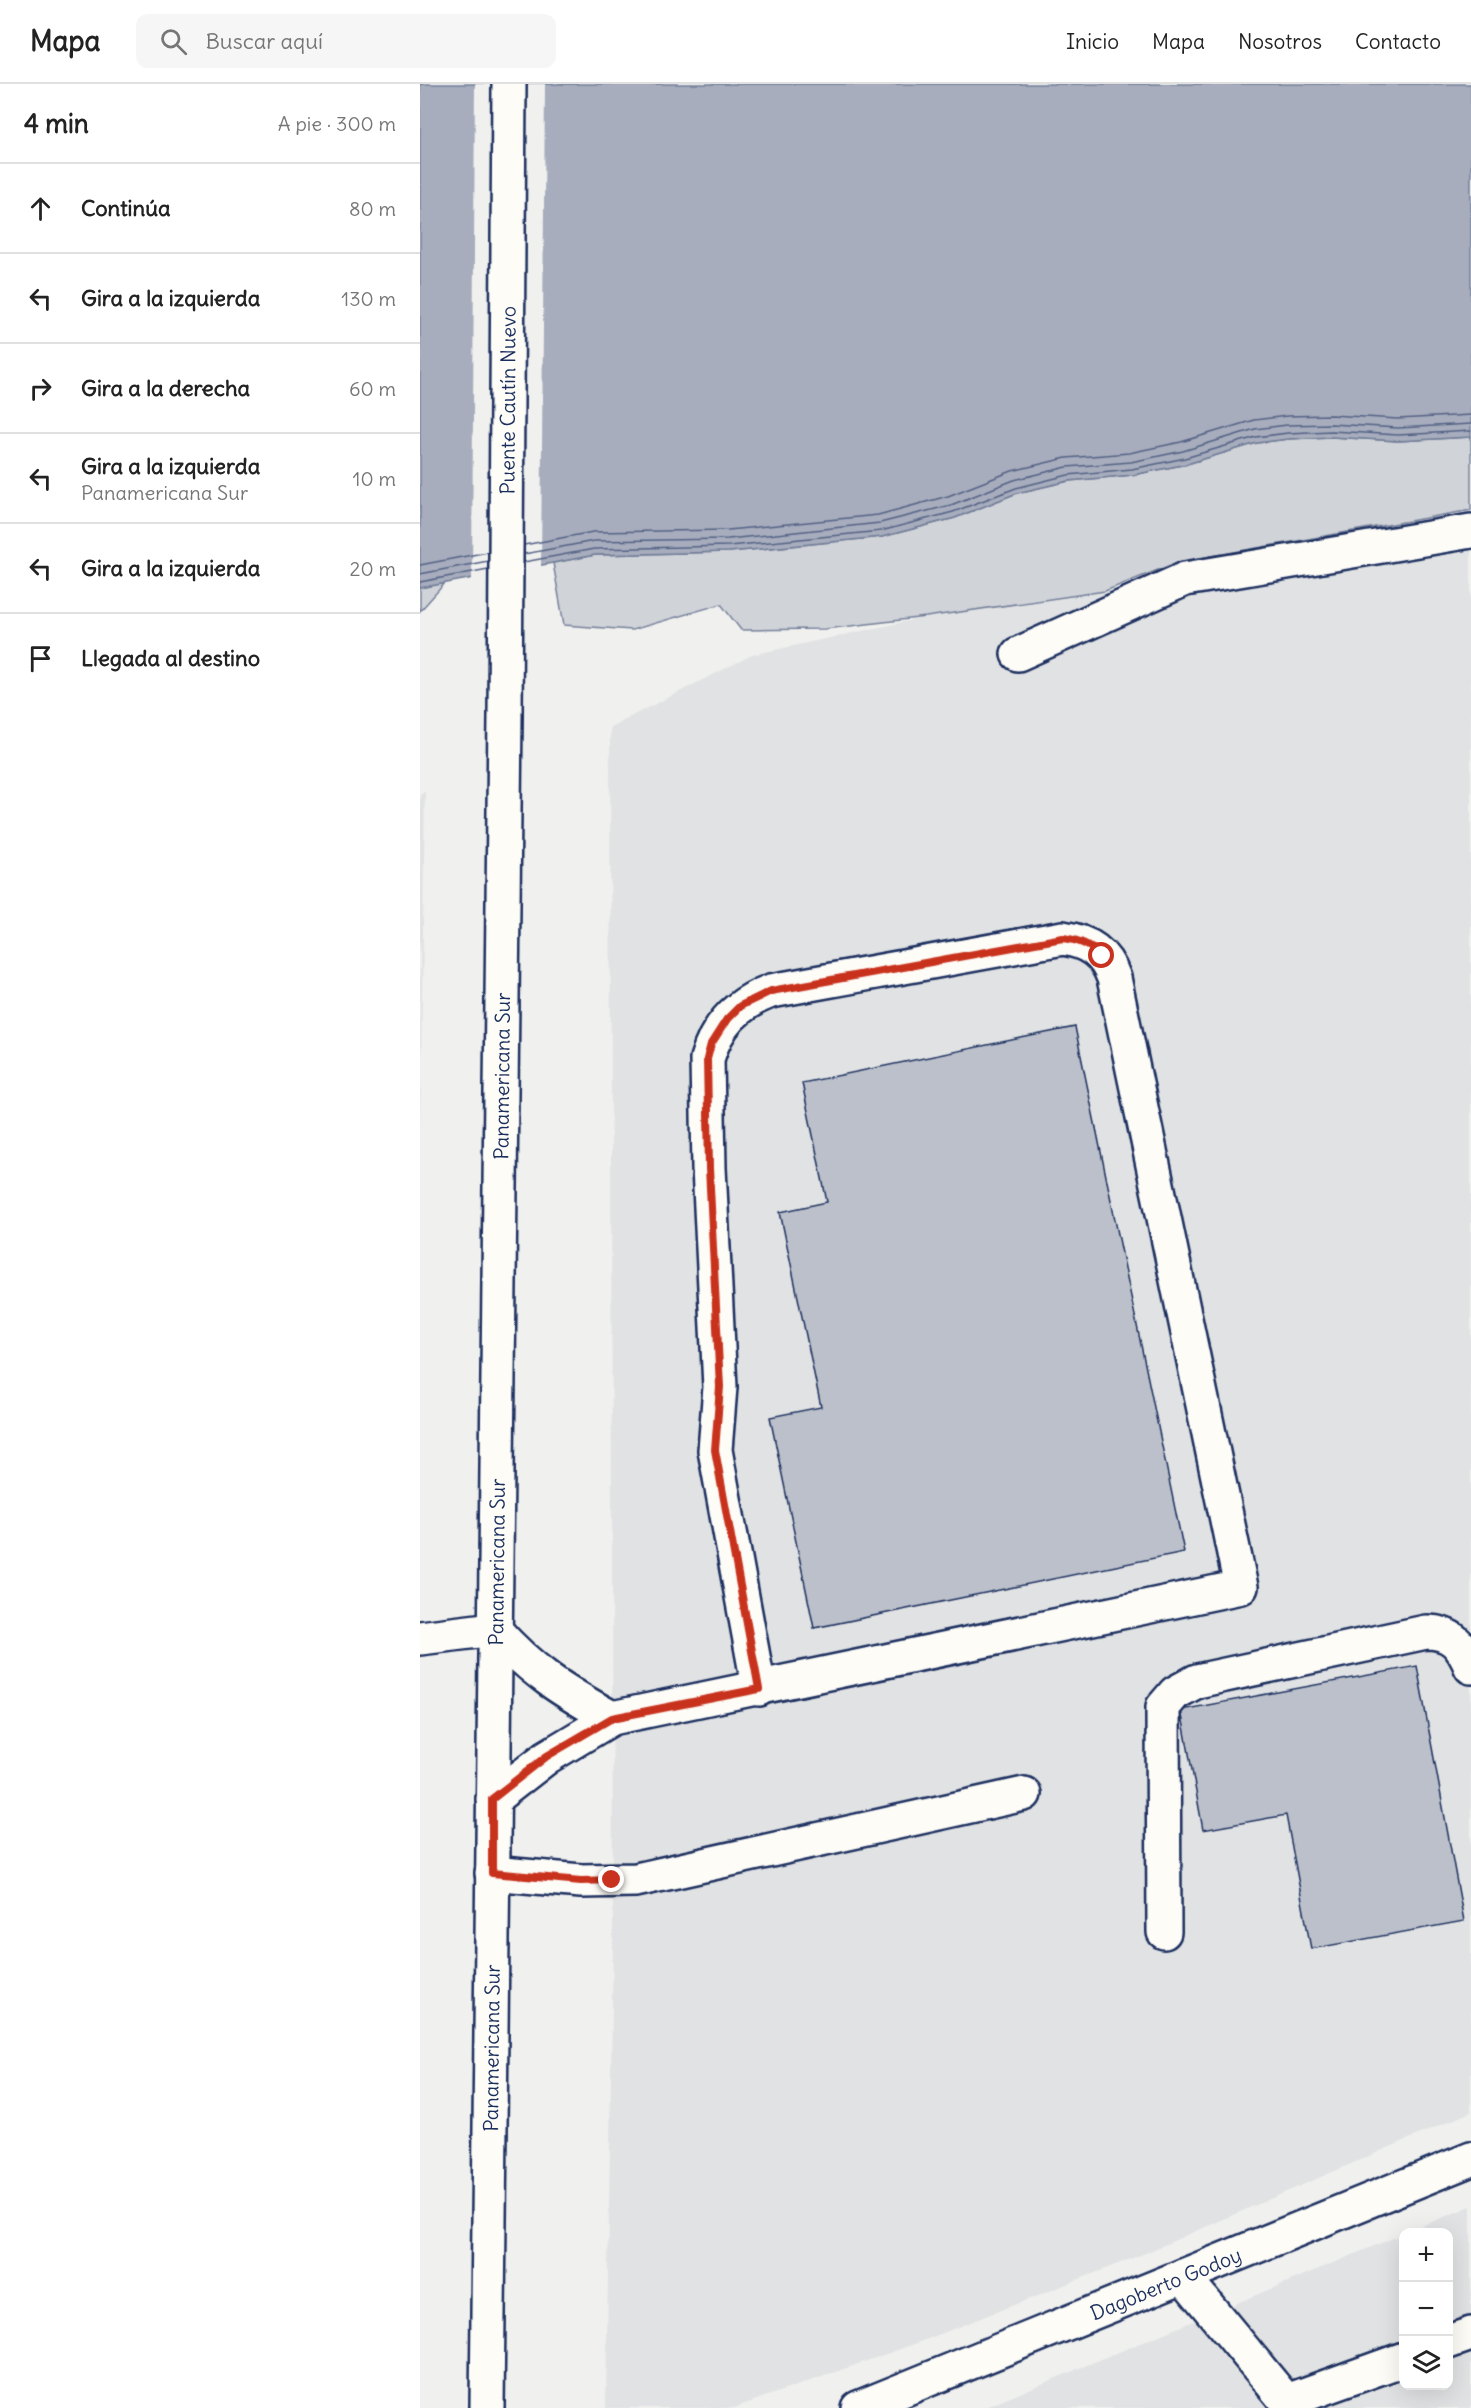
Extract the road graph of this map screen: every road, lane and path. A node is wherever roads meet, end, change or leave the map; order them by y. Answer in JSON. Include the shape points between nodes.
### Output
{"nodes":[{"id":1,"x":509,"y":84,"type":"edge"},
{"id":2,"x":1471,"y":531,"type":"edge"},
{"id":3,"x":1018,"y":654,"type":"dead end"},
{"id":4,"x":505,"y":716,"type":"joint"},
{"id":5,"x":494,"y":1629,"type":"junction"},
{"id":6,"x":420,"y":1638,"type":"edge"},
{"id":7,"x":1471,"y":1667,"type":"edge"},
{"id":8,"x":759,"y":1689,"type":"junction"},
{"id":9,"x":612,"y":1718,"type":"junction"},
{"id":10,"x":1024,"y":1794,"type":"dead end"},
{"id":11,"x":492,"y":1799,"type":"junction"},
{"id":12,"x":492,"y":1873,"type":"junction"},
{"id":13,"x":1164,"y":1932,"type":"dead end"},
{"id":14,"x":1471,"y":2159,"type":"edge"},
{"id":15,"x":1183,"y":2276,"type":"junction"},
{"id":16,"x":1471,"y":2334,"type":"edge"},
{"id":17,"x":1453,"y":2341,"type":"edge"},
{"id":18,"x":1399,"y":2361,"type":"edge"},
{"id":19,"x":909,"y":2399,"type":"edge"},
{"id":20,"x":1290,"y":2405,"type":"edge"},
{"id":21,"x":487,"y":2407,"type":"edge"},
{"id":22,"x":858,"y":2408,"type":"edge"}],
"edges":[{"from":1,"to":4,"type":"main road","name":"Puente Cautín Nuevo"},
{"from":2,"to":3,"type":"main road","via":[[1185,579]]},
{"from":4,"to":5,"type":"main road","name":"Panamericana Sur"},
{"from":5,"to":6,"type":"main road"},
{"from":5,"to":9,"type":"main road","via":[[518,1657],[546,1680]]},
{"from":5,"to":11,"type":"main road","name":"Panamericana Sur"},
{"from":7,"to":13,"type":"main road","via":[[1456,1640],[1426,1632],[1197,1681],[1175,1693],[1163,1707]]},
{"from":8,"to":8,"type":"main road","via":[[715,1450],[720,1387],[709,1168],[707,1059],[711,1044],[740,1006],[771,991],[1063,938],[1079,940],[1102,956],[1114,978],[1241,1587]]},
{"from":8,"to":9,"type":"main road"},
{"from":9,"to":11,"type":"main road","via":[[547,1756]]},
{"from":10,"to":12,"type":"main road","via":[[636,1880],[581,1881]]},
{"from":11,"to":12,"type":"main road","name":"Panamericana Sur"},
{"from":12,"to":21,"type":"main road","name":"Panamericana Sur"},
{"from":14,"to":15,"type":"main road","name":"Dagoberto Godoy"},
{"from":15,"to":19,"type":"main road","name":"Dagoberto Godoy"},
{"from":15,"to":20,"type":"main road"},
{"from":16,"to":17,"type":"main road"},
{"from":18,"to":20,"type":"main road"},
{"from":19,"to":22,"type":"main road","name":"Dagoberto Godoy"}]}
